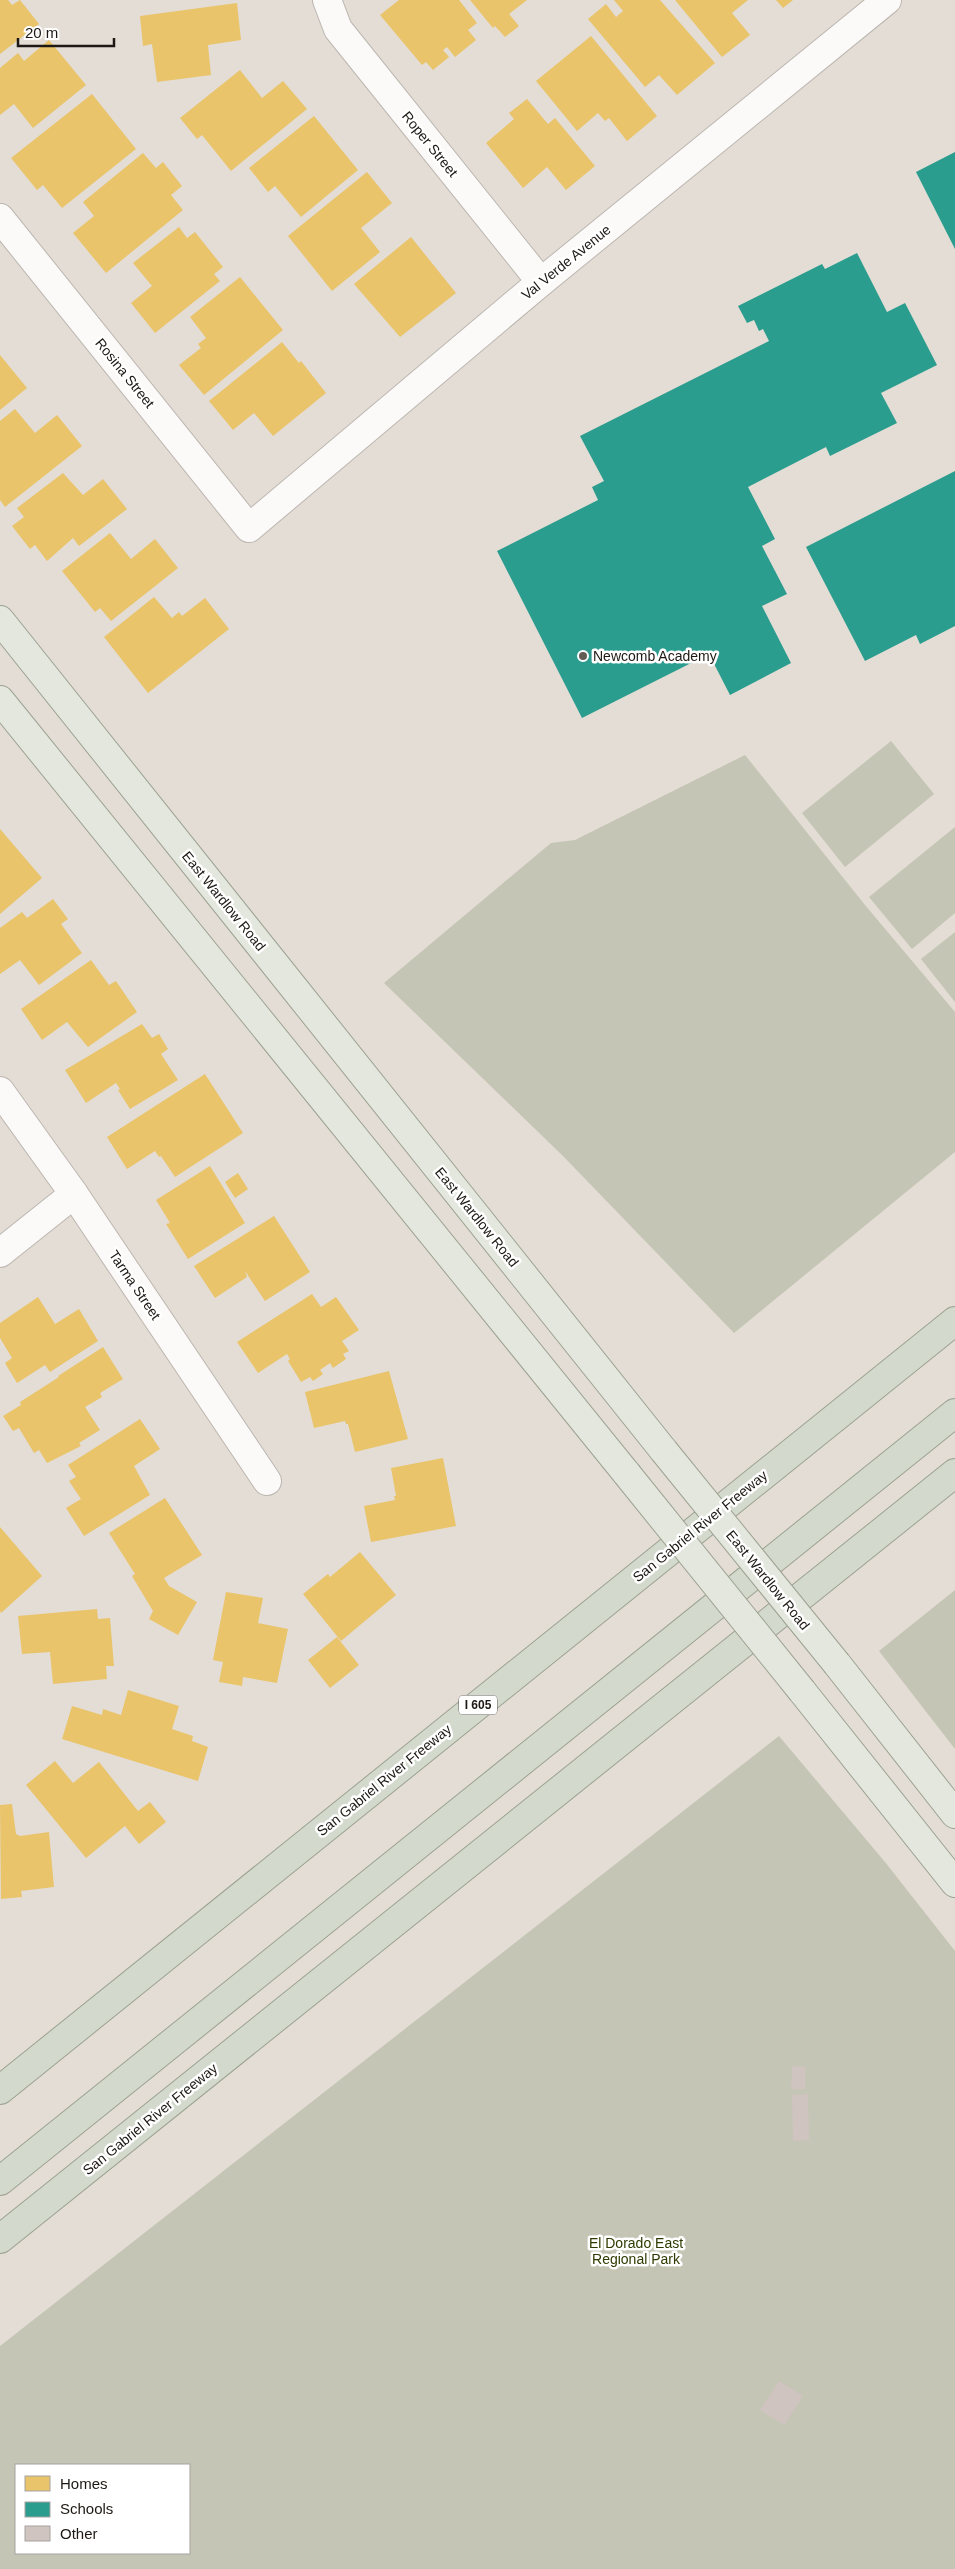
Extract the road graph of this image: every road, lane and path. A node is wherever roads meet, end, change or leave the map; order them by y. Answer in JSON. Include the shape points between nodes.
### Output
{"nodes":[{"id":1,"x":327,"y":0,"type":"edge"},
{"id":2,"x":887,"y":0,"type":"edge"},
{"id":3,"x":4,"y":230,"type":"edge"},
{"id":4,"x":541,"y":282,"type":"junction"},
{"id":5,"x":249,"y":528,"type":"joint"},
{"id":6,"x":0,"y":620,"type":"edge"},
{"id":7,"x":0,"y":700,"type":"edge"},
{"id":8,"x":0,"y":1091,"type":"edge"},
{"id":9,"x":74,"y":1194,"type":"junction"},
{"id":10,"x":0,"y":1253,"type":"edge"},
{"id":11,"x":955,"y":1321,"type":"edge"},
{"id":12,"x":955,"y":1413,"type":"edge"},
{"id":13,"x":955,"y":1473,"type":"edge"},
{"id":14,"x":267,"y":1481,"type":"dead end"},
{"id":15,"x":955,"y":1814,"type":"edge"},
{"id":16,"x":955,"y":1883,"type":"edge"},
{"id":17,"x":0,"y":2090,"type":"edge"},
{"id":18,"x":0,"y":2181,"type":"edge"},
{"id":19,"x":0,"y":2239,"type":"edge"}],
"edges":[{"from":1,"to":4,"type":"street","name":"Roper Street","via":[[338,29]]},
{"from":2,"to":4,"type":"street","name":"Val Verde Avenue"},
{"from":3,"to":5,"type":"street","name":"Rosina Street"},
{"from":4,"to":5,"type":"street","name":"Val Verde Avenue"},
{"from":6,"to":15,"type":"main road","name":"East Wardlow Road","bridge":true},
{"from":7,"to":16,"type":"main road","bridge":true},
{"from":8,"to":9,"type":"street","name":"Tarma Street"},
{"from":9,"to":10,"type":"street"},
{"from":9,"to":14,"type":"street","name":"Tarma Street"},
{"from":11,"to":17,"type":"highway","name":"San Gabriel River Freeway","number":"I 605"},
{"from":12,"to":18,"type":"highway"},
{"from":13,"to":19,"type":"highway","name":"San Gabriel River Freeway"}]}
